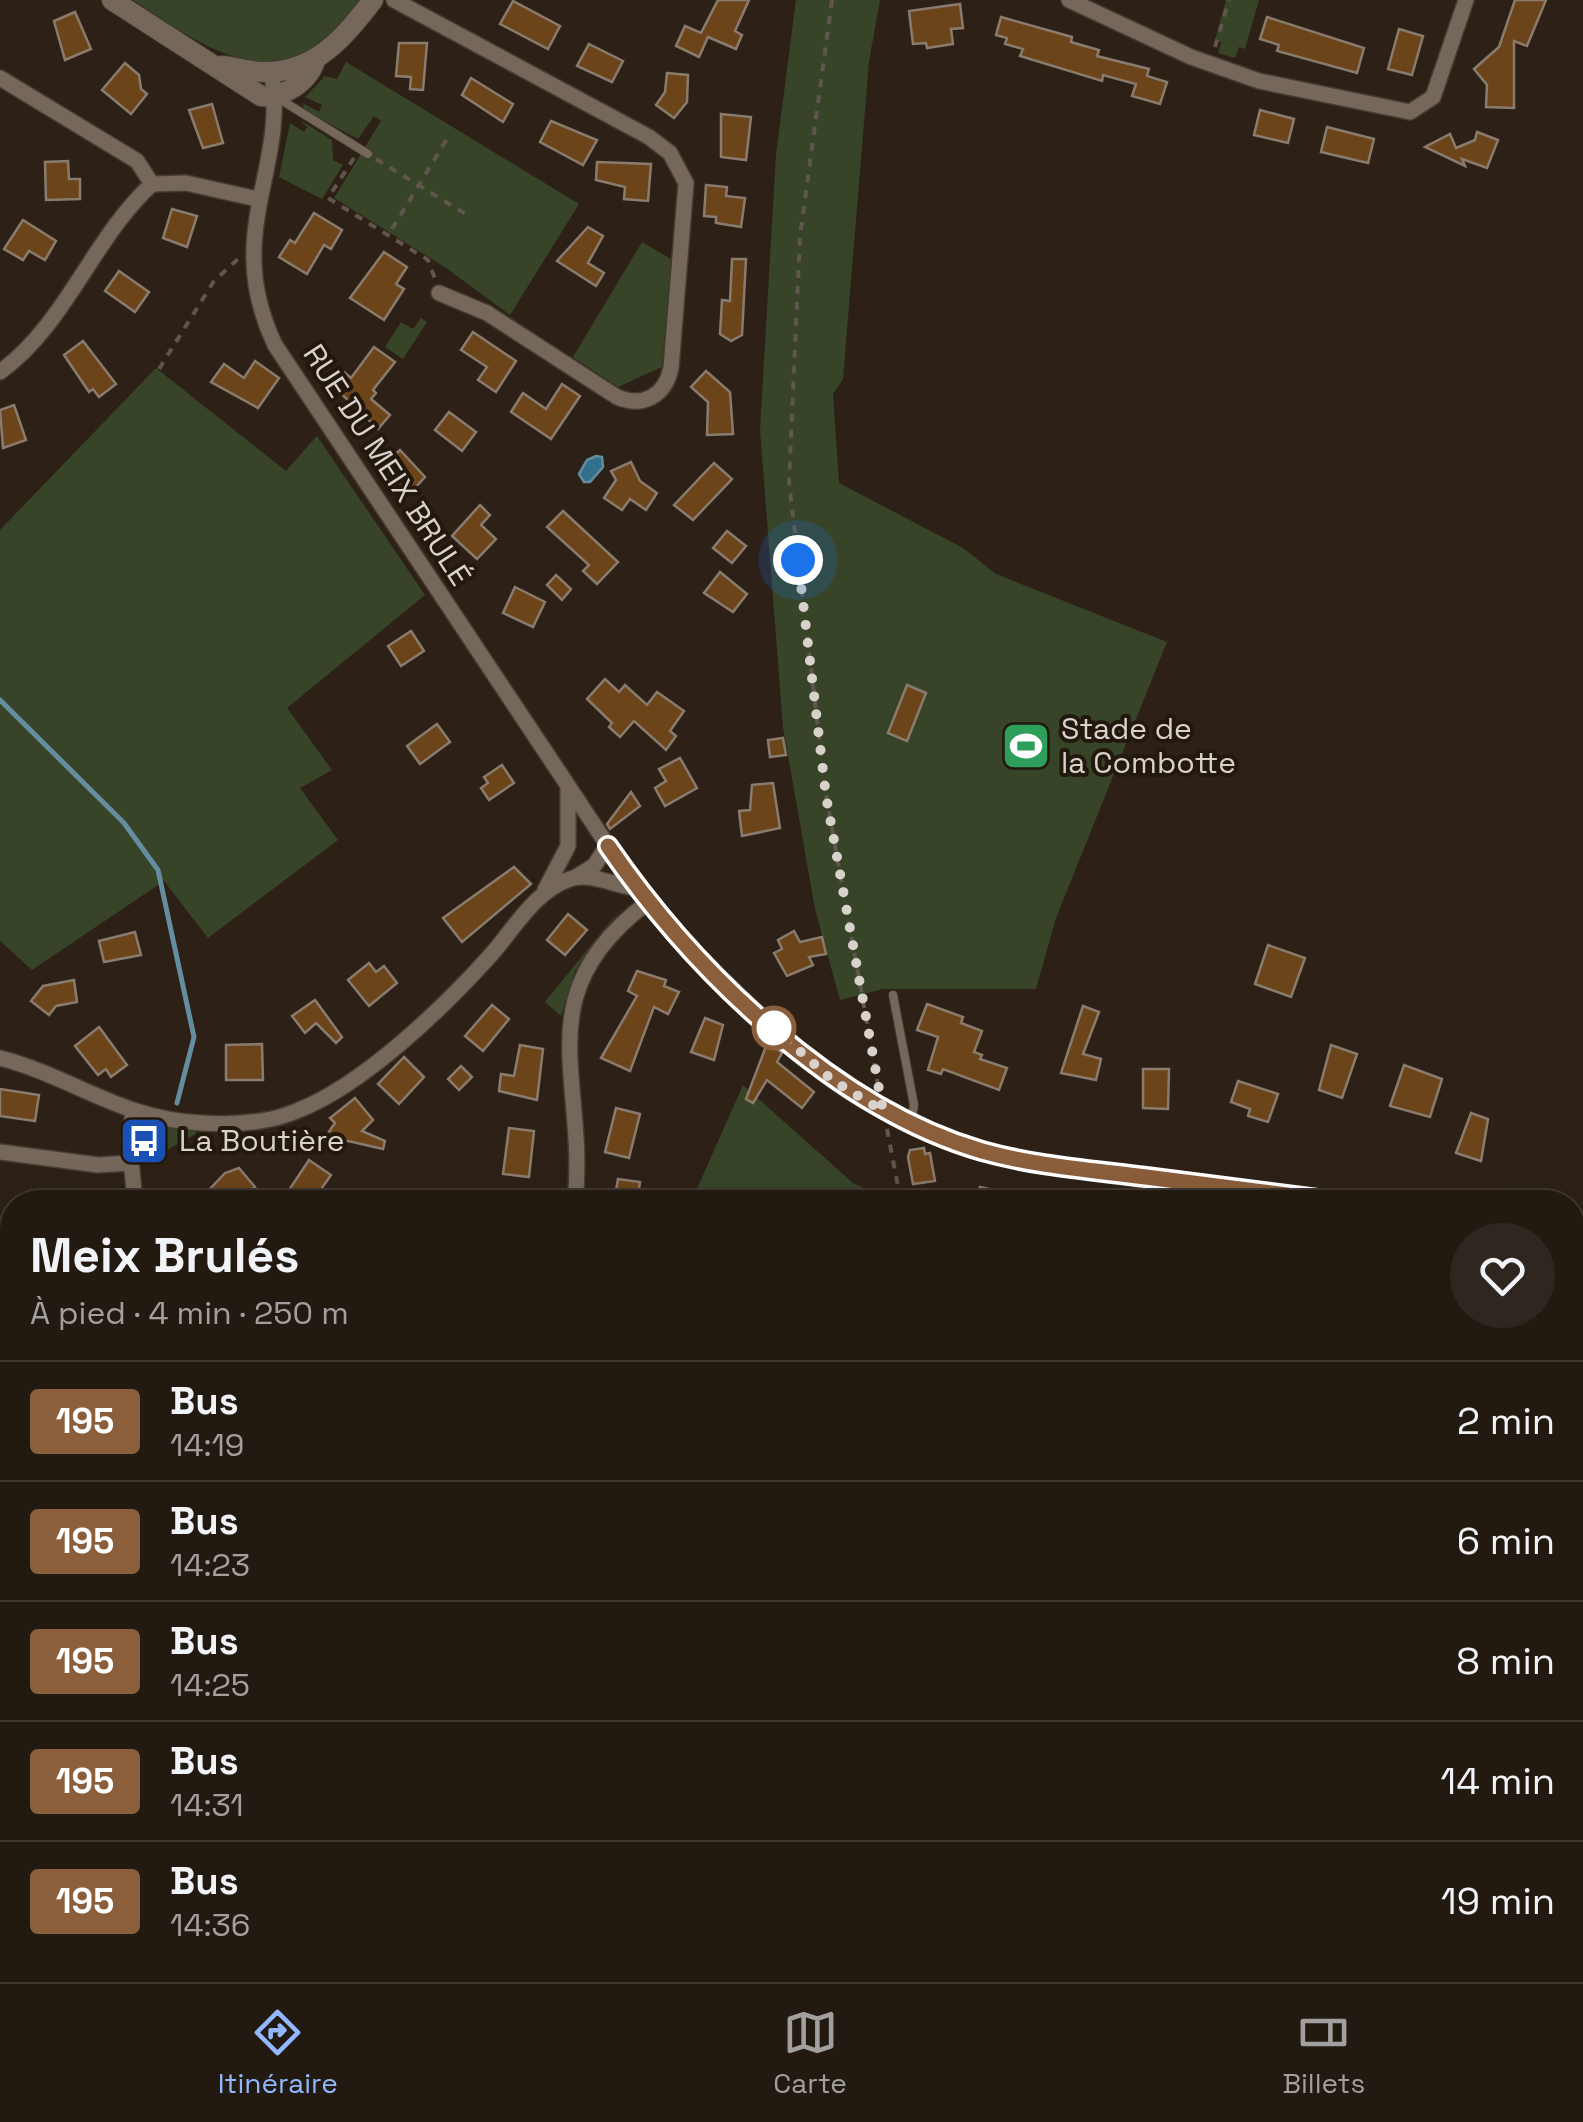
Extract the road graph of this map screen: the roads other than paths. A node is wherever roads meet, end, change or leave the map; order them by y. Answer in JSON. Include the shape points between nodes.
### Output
{"nodes":[{"id":1,"x":112,"y":0,"type":"edge"},
{"id":2,"x":373,"y":0,"type":"edge"},
{"id":3,"x":394,"y":0,"type":"edge"},
{"id":4,"x":1068,"y":0,"type":"edge"},
{"id":5,"x":1466,"y":0,"type":"edge"},
{"id":6,"x":315,"y":61,"type":"junction"},
{"id":7,"x":221,"y":66,"type":"junction"},
{"id":8,"x":272,"y":72,"type":"junction"},
{"id":9,"x":0,"y":78,"type":"edge"},
{"id":10,"x":275,"y":96,"type":"junction"},
{"id":11,"x":364,"y":151,"type":"road end"},
{"id":12,"x":152,"y":184,"type":"junction"},
{"id":13,"x":258,"y":199,"type":"junction"},
{"id":14,"x":440,"y":293,"type":"road end"},
{"id":15,"x":0,"y":372,"type":"edge"},
{"id":16,"x":568,"y":785,"type":"junction"},
{"id":17,"x":605,"y":842,"type":"junction"},
{"id":18,"x":568,"y":846,"type":"junction"},
{"id":19,"x":576,"y":876,"type":"junction"},
{"id":20,"x":636,"y":888,"type":"junction"},
{"id":21,"x":543,"y":894,"type":"junction"},
{"id":22,"x":647,"y":903,"type":"junction"},
{"id":23,"x":893,"y":995,"type":"dead end"},
{"id":24,"x":0,"y":1058,"type":"edge"},
{"id":25,"x":133,"y":1114,"type":"junction"},
{"id":26,"x":910,"y":1124,"type":"junction"},
{"id":27,"x":0,"y":1152,"type":"edge"},
{"id":28,"x":130,"y":1163,"type":"junction"},
{"id":29,"x":133,"y":1190,"type":"edge"},
{"id":30,"x":575,"y":1190,"type":"edge"},
{"id":31,"x":1252,"y":1190,"type":"edge"}],
"edges":[{"from":1,"to":7,"type":"street"},
{"from":2,"to":6,"type":"street"},
{"from":3,"to":14,"type":"street","via":[[649,138],[670,153],[686,183],[671,368],[655,396],[633,402],[616,397],[488,313]]},
{"from":4,"to":5,"type":"street","via":[[1258,81],[1410,112],[1433,97]]},
{"from":6,"to":8,"type":"street"},
{"from":6,"to":10,"type":"street","via":[[308,75]]},
{"from":7,"to":8,"type":"street"},
{"from":7,"to":10,"type":"street","via":[[251,91]]},
{"from":8,"to":10,"type":"street","name":"RUE DU MEIX BRULÉ"},
{"from":9,"to":12,"type":"street","via":[[137,160]]},
{"from":10,"to":11,"type":"lane"},
{"from":10,"to":13,"type":"street","name":"RUE DU MEIX BRULÉ"},
{"from":12,"to":13,"type":"street","via":[[186,183]]},
{"from":12,"to":15,"type":"street","via":[[131,204],[52,320]]},
{"from":13,"to":16,"type":"street","name":"RUE DU MEIX BRULÉ","via":[[252,253],[261,314],[286,364]]},
{"from":16,"to":17,"type":"street","name":"RUE DU MEIX BRULÉ"},
{"from":16,"to":18,"type":"street"},
{"from":17,"to":18,"type":"street"},
{"from":17,"to":19,"type":"street","via":[[594,866]]},
{"from":17,"to":20,"type":"street","name":"RUE DU MEIX BRULÉ"},
{"from":18,"to":21,"type":"street"},
{"from":19,"to":20,"type":"street"},
{"from":19,"to":21,"type":"street"},
{"from":20,"to":22,"type":"street","name":"RUE DU MEIX BRULÉ"},
{"from":21,"to":25,"type":"street","via":[[438,1007],[314,1104],[228,1123]]},
{"from":22,"to":26,"type":"street","name":"RUE DU MEIX BRULÉ","via":[[814,1064]]},
{"from":22,"to":30,"type":"street","via":[[602,945],[572,1007]]},
{"from":23,"to":26,"type":"lane","via":[[914,1104]]},
{"from":24,"to":25,"type":"street"},
{"from":25,"to":28,"type":"street"},
{"from":26,"to":31,"type":"street","name":"RUE DU MEIX BRULÉ","via":[[1014,1158]]},
{"from":27,"to":28,"type":"street"},
{"from":28,"to":29,"type":"street"}]}
